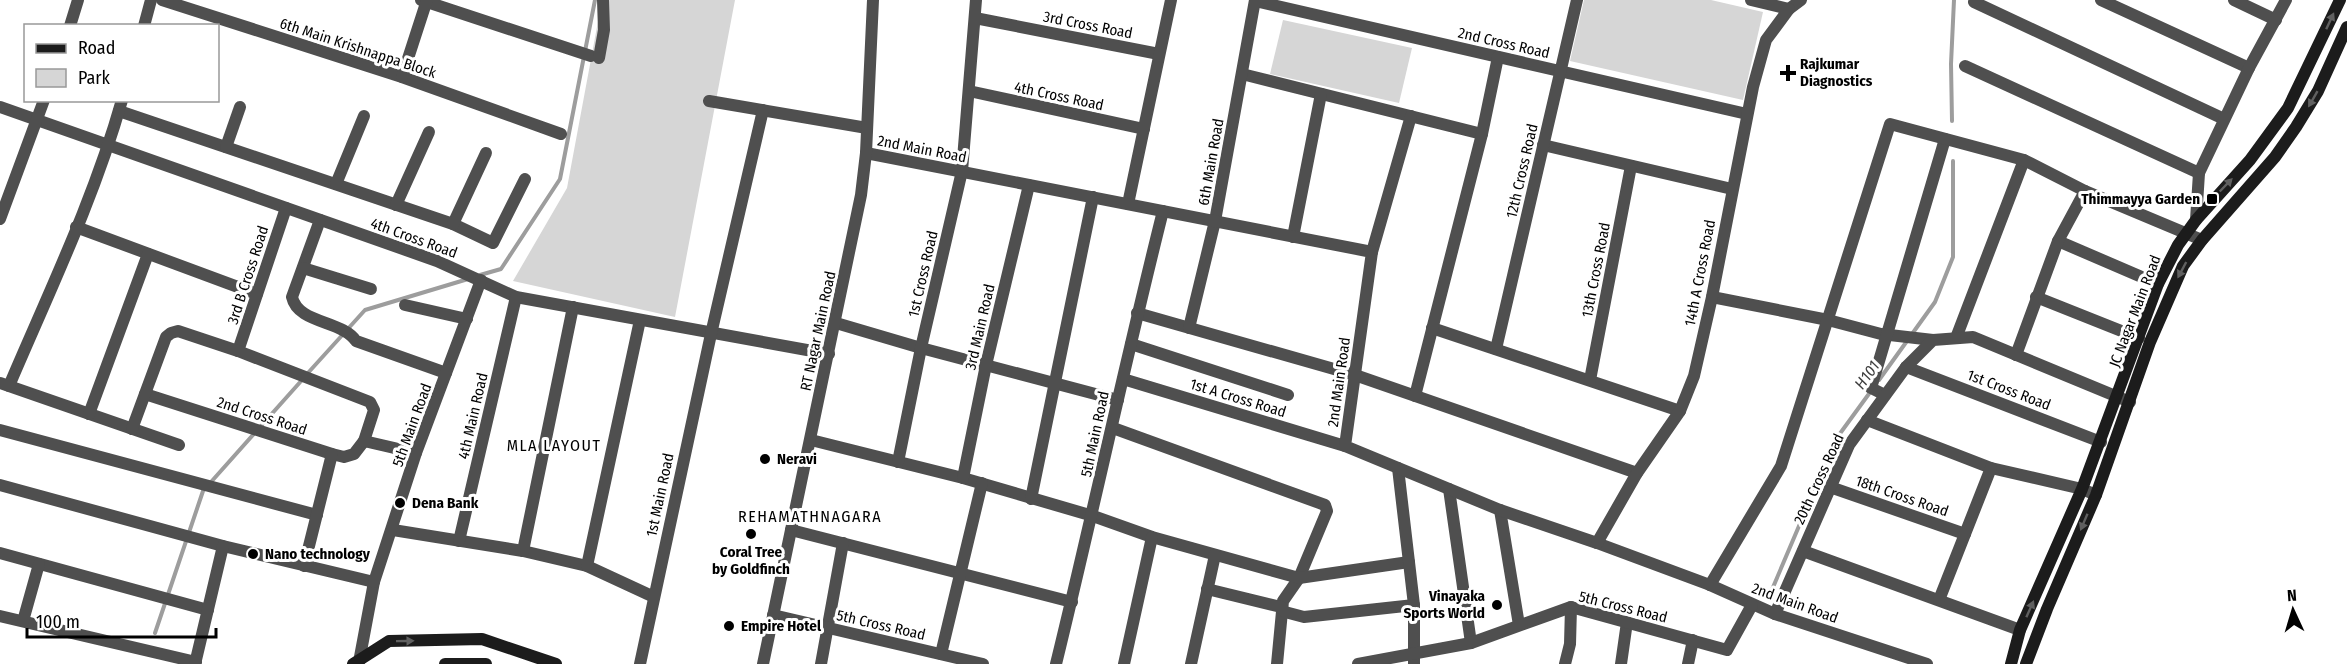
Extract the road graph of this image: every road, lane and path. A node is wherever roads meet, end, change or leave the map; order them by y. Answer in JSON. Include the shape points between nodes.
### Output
{"nodes":[{"id":1,"x":78,"y":0,"type":"edge"},
{"id":2,"x":152,"y":0,"type":"edge"},
{"id":3,"x":162,"y":0,"type":"edge"},
{"id":4,"x":603,"y":0,"type":"edge"},
{"id":5,"x":873,"y":0,"type":"edge"},
{"id":6,"x":976,"y":0,"type":"edge"},
{"id":7,"x":1171,"y":0,"type":"edge"},
{"id":8,"x":1255,"y":0,"type":"edge"},
{"id":9,"x":1577,"y":0,"type":"edge"},
{"id":10,"x":1751,"y":0,"type":"edge"},
{"id":11,"x":1801,"y":0,"type":"edge"},
{"id":12,"x":2101,"y":0,"type":"edge"},
{"id":13,"x":2234,"y":0,"type":"edge"},
{"id":14,"x":2286,"y":0,"type":"edge"},
{"id":15,"x":2340,"y":0,"type":"edge"},
{"id":16,"x":425,"y":1,"type":"edge"},
{"id":17,"x":1974,"y":2,"type":"dead end"},
{"id":18,"x":1789,"y":9,"type":"junction"},
{"id":19,"x":975,"y":18,"type":"junction"},
{"id":20,"x":2276,"y":20,"type":"junction"},
{"id":21,"x":71,"y":24,"type":"edge"},
{"id":22,"x":145,"y":24,"type":"edge"},
{"id":23,"x":2347,"y":27,"type":"edge"},
{"id":24,"x":1160,"y":54,"type":"junction"},
{"id":25,"x":1498,"y":57,"type":"junction"},
{"id":26,"x":1965,"y":66,"type":"dead end"},
{"id":27,"x":2250,"y":68,"type":"junction"},
{"id":28,"x":1561,"y":71,"type":"junction"},
{"id":29,"x":1242,"y":74,"type":"junction"},
{"id":30,"x":402,"y":77,"type":"junction"},
{"id":31,"x":969,"y":91,"type":"junction"},
{"id":32,"x":1322,"y":94,"type":"junction"},
{"id":33,"x":710,"y":101,"type":"dead end"},
{"id":34,"x":43,"y":102,"type":"edge"},
{"id":35,"x":121,"y":106,"type":"edge"},
{"id":36,"x":0,"y":107,"type":"edge"},
{"id":37,"x":240,"y":107,"type":"dead end"},
{"id":38,"x":763,"y":110,"type":"junction"},
{"id":39,"x":1747,"y":114,"type":"junction"},
{"id":40,"x":364,"y":116,"type":"dead end"},
{"id":41,"x":1411,"y":116,"type":"junction"},
{"id":42,"x":38,"y":119,"type":"junction"},
{"id":43,"x":2224,"y":119,"type":"junction"},
{"id":44,"x":867,"y":128,"type":"junction"},
{"id":45,"x":1144,"y":129,"type":"junction"},
{"id":46,"x":429,"y":132,"type":"dead end"},
{"id":47,"x":561,"y":134,"type":"dead end"},
{"id":48,"x":1482,"y":134,"type":"junction"},
{"id":49,"x":1945,"y":139,"type":"junction"},
{"id":50,"x":1543,"y":145,"type":"junction"},
{"id":51,"x":108,"y":146,"type":"junction"},
{"id":52,"x":226,"y":147,"type":"junction"},
{"id":53,"x":486,"y":153,"type":"dead end"},
{"id":54,"x":866,"y":153,"type":"junction"},
{"id":55,"x":2024,"y":160,"type":"junction"},
{"id":56,"x":1632,"y":166,"type":"junction"},
{"id":57,"x":962,"y":171,"type":"junction"},
{"id":58,"x":2199,"y":173,"type":"junction"},
{"id":59,"x":525,"y":179,"type":"dead end"},
{"id":60,"x":336,"y":184,"type":"junction"},
{"id":61,"x":1029,"y":185,"type":"junction"},
{"id":62,"x":1732,"y":189,"type":"junction"},
{"id":63,"x":2085,"y":191,"type":"junction"},
{"id":64,"x":1093,"y":197,"type":"junction"},
{"id":65,"x":1128,"y":204,"type":"junction"},
{"id":66,"x":396,"y":205,"type":"junction"},
{"id":67,"x":286,"y":208,"type":"junction"},
{"id":68,"x":1163,"y":211,"type":"junction"},
{"id":69,"x":0,"y":219,"type":"edge"},
{"id":70,"x":320,"y":220,"type":"junction"},
{"id":71,"x":2196,"y":220,"type":"junction"},
{"id":72,"x":1215,"y":221,"type":"junction"},
{"id":73,"x":453,"y":224,"type":"junction"},
{"id":74,"x":76,"y":227,"type":"junction"},
{"id":75,"x":2187,"y":233,"type":"junction"},
{"id":76,"x":1293,"y":237,"type":"junction"},
{"id":77,"x":2202,"y":240,"type":"junction"},
{"id":78,"x":2058,"y":241,"type":"junction"},
{"id":79,"x":1372,"y":252,"type":"junction"},
{"id":80,"x":148,"y":254,"type":"junction"},
{"id":81,"x":303,"y":268,"type":"junction"},
{"id":82,"x":481,"y":280,"type":"junction"},
{"id":83,"x":2158,"y":284,"type":"junction"},
{"id":84,"x":371,"y":289,"type":"dead end"},
{"id":85,"x":257,"y":294,"type":"junction"},
{"id":86,"x":516,"y":297,"type":"junction"},
{"id":87,"x":1712,"y":297,"type":"junction"},
{"id":88,"x":2036,"y":297,"type":"junction"},
{"id":89,"x":405,"y":305,"type":"dead end"},
{"id":90,"x":573,"y":307,"type":"junction"},
{"id":91,"x":1137,"y":313,"type":"junction"},
{"id":92,"x":467,"y":319,"type":"junction"},
{"id":93,"x":640,"y":320,"type":"junction"},
{"id":94,"x":1827,"y":320,"type":"junction"},
{"id":95,"x":836,"y":323,"type":"junction"},
{"id":96,"x":1189,"y":328,"type":"junction"},
{"id":97,"x":1432,"y":328,"type":"junction"},
{"id":98,"x":711,"y":334,"type":"junction"},
{"id":99,"x":1885,"y":335,"type":"junction"},
{"id":100,"x":1956,"y":338,"type":"junction"},
{"id":101,"x":2139,"y":338,"type":"junction"},
{"id":102,"x":1933,"y":340,"type":"junction"},
{"id":103,"x":1131,"y":344,"type":"junction"},
{"id":104,"x":921,"y":348,"type":"junction"},
{"id":105,"x":1496,"y":349,"type":"junction"},
{"id":106,"x":238,"y":351,"type":"junction"},
{"id":107,"x":829,"y":354,"type":"junction"},
{"id":108,"x":2016,"y":355,"type":"junction"},
{"id":109,"x":986,"y":365,"type":"junction"},
{"id":110,"x":1906,"y":367,"type":"junction"},
{"id":111,"x":446,"y":373,"type":"junction"},
{"id":112,"x":1355,"y":375,"type":"junction"},
{"id":113,"x":1123,"y":379,"type":"junction"},
{"id":114,"x":1590,"y":380,"type":"junction"},
{"id":115,"x":1054,"y":383,"type":"junction"},
{"id":116,"x":4,"y":384,"type":"edge"},
{"id":117,"x":145,"y":394,"type":"junction"},
{"id":118,"x":1288,"y":395,"type":"dead end"},
{"id":119,"x":1885,"y":395,"type":"junction"},
{"id":120,"x":1415,"y":396,"type":"junction"},
{"id":121,"x":2124,"y":399,"type":"junction"},
{"id":122,"x":1118,"y":400,"type":"junction"},
{"id":123,"x":1680,"y":411,"type":"junction"},
{"id":124,"x":89,"y":414,"type":"junction"},
{"id":125,"x":1867,"y":420,"type":"junction"},
{"id":126,"x":1113,"y":428,"type":"junction"},
{"id":127,"x":132,"y":429,"type":"junction"},
{"id":128,"x":0,"y":430,"type":"edge"},
{"id":129,"x":811,"y":440,"type":"junction"},
{"id":130,"x":364,"y":441,"type":"junction"},
{"id":131,"x":2101,"y":442,"type":"junction"},
{"id":132,"x":179,"y":445,"type":"dead end"},
{"id":133,"x":1345,"y":446,"type":"junction"},
{"id":134,"x":416,"y":453,"type":"junction"},
{"id":135,"x":332,"y":454,"type":"junction"},
{"id":136,"x":898,"y":462,"type":"junction"},
{"id":137,"x":1398,"y":468,"type":"junction"},
{"id":138,"x":1991,"y":468,"type":"junction"},
{"id":139,"x":1637,"y":473,"type":"junction"},
{"id":140,"x":963,"y":478,"type":"junction"},
{"id":141,"x":982,"y":483,"type":"junction"},
{"id":142,"x":0,"y":485,"type":"edge"},
{"id":143,"x":1830,"y":487,"type":"junction"},
{"id":144,"x":1449,"y":489,"type":"junction"},
{"id":145,"x":2082,"y":489,"type":"junction"},
{"id":146,"x":2096,"y":495,"type":"junction"},
{"id":147,"x":1031,"y":499,"type":"junction"},
{"id":148,"x":1500,"y":510,"type":"junction"},
{"id":149,"x":317,"y":515,"type":"junction"},
{"id":150,"x":1093,"y":516,"type":"junction"},
{"id":151,"x":393,"y":530,"type":"junction"},
{"id":152,"x":791,"y":530,"type":"junction"},
{"id":153,"x":1965,"y":534,"type":"junction"},
{"id":154,"x":1152,"y":537,"type":"junction"},
{"id":155,"x":459,"y":541,"type":"junction"},
{"id":156,"x":843,"y":543,"type":"junction"},
{"id":157,"x":1598,"y":543,"type":"junction"},
{"id":158,"x":223,"y":546,"type":"junction"},
{"id":159,"x":523,"y":551,"type":"junction"},
{"id":160,"x":1803,"y":551,"type":"junction"},
{"id":161,"x":0,"y":553,"type":"edge"},
{"id":162,"x":1215,"y":555,"type":"junction"},
{"id":163,"x":1409,"y":562,"type":"junction"},
{"id":164,"x":39,"y":564,"type":"junction"},
{"id":165,"x":304,"y":566,"type":"junction"},
{"id":166,"x":587,"y":566,"type":"junction"},
{"id":167,"x":960,"y":573,"type":"junction"},
{"id":168,"x":1299,"y":578,"type":"junction"},
{"id":169,"x":374,"y":582,"type":"junction"},
{"id":170,"x":1710,"y":585,"type":"junction"},
{"id":171,"x":1207,"y":589,"type":"junction"},
{"id":172,"x":654,"y":597,"type":"junction"},
{"id":173,"x":1939,"y":600,"type":"junction"},
{"id":174,"x":1071,"y":602,"type":"junction"},
{"id":175,"x":1752,"y":604,"type":"junction"},
{"id":176,"x":1414,"y":605,"type":"junction"},
{"id":177,"x":1571,"y":607,"type":"junction"},
{"id":178,"x":1281,"y":608,"type":"junction"},
{"id":179,"x":208,"y":610,"type":"junction"},
{"id":180,"x":1775,"y":614,"type":"junction"},
{"id":181,"x":773,"y":615,"type":"junction"},
{"id":182,"x":0,"y":616,"type":"edge"},
{"id":183,"x":23,"y":621,"type":"junction"},
{"id":184,"x":1627,"y":622,"type":"junction"},
{"id":185,"x":1520,"y":625,"type":"junction"},
{"id":186,"x":828,"y":628,"type":"junction"},
{"id":187,"x":2020,"y":630,"type":"junction"},
{"id":188,"x":1693,"y":640,"type":"junction"},
{"id":189,"x":1471,"y":643,"type":"junction"},
{"id":190,"x":946,"y":658,"type":"edge"},
{"id":191,"x":1414,"y":658,"type":"edge"},
{"id":192,"x":195,"y":663,"type":"edge"},
{"id":193,"x":356,"y":663,"type":"edge"},
{"id":194,"x":445,"y":664,"type":"edge"},
{"id":195,"x":486,"y":664,"type":"edge"},
{"id":196,"x":556,"y":664,"type":"edge"},
{"id":197,"x":639,"y":664,"type":"edge"},
{"id":198,"x":763,"y":664,"type":"edge"},
{"id":199,"x":821,"y":664,"type":"edge"},
{"id":200,"x":983,"y":664,"type":"edge"},
{"id":201,"x":1056,"y":664,"type":"edge"},
{"id":202,"x":1124,"y":664,"type":"edge"},
{"id":203,"x":1191,"y":664,"type":"edge"},
{"id":204,"x":1277,"y":664,"type":"edge"},
{"id":205,"x":1358,"y":664,"type":"edge"},
{"id":206,"x":1565,"y":664,"type":"edge"},
{"id":207,"x":1621,"y":664,"type":"edge"},
{"id":208,"x":1688,"y":664,"type":"edge"},
{"id":209,"x":1927,"y":664,"type":"edge"},
{"id":210,"x":2011,"y":664,"type":"edge"},
{"id":211,"x":2026,"y":664,"type":"edge"}],
"edges":[{"from":1,"to":21,"type":"street"},
{"from":2,"to":22,"type":"street"},
{"from":3,"to":30,"type":"street","name":"6th Main Krishnappa Block"},
{"from":4,"to":16,"type":"street","via":[[604,30],[585,54]]},
{"from":5,"to":44,"type":"street","name":"RT Nagar Main Road"},
{"from":6,"to":19,"type":"street","name":"1st Cross Road"},
{"from":7,"to":24,"type":"street"},
{"from":8,"to":25,"type":"street","name":"2nd Cross Road"},
{"from":8,"to":29,"type":"street","name":"6th Main Road"},
{"from":9,"to":28,"type":"street","name":"12th Cross Road"},
{"from":10,"to":18,"type":"street"},
{"from":11,"to":18,"type":"street","name":"14th A Cross Road"},
{"from":12,"to":27,"type":"street"},
{"from":13,"to":20,"type":"street"},
{"from":14,"to":20,"type":"street"},
{"from":71,"to":15,"type":"main road","name":"JC Nagar Main Road","one_way":true,"via":[[2256,153],[2288,108]]},
{"from":16,"to":30,"type":"street"},
{"from":17,"to":43,"type":"street"},
{"from":18,"to":39,"type":"street","name":"14th A Cross Road","via":[[1766,40]]},
{"from":19,"to":24,"type":"street","name":"3rd Cross Road"},
{"from":19,"to":31,"type":"street","name":"1st Cross Road"},
{"from":20,"to":27,"type":"street"},
{"from":23,"to":77,"type":"main road","name":"JC Nagar Main Road","one_way":true,"via":[[2318,91],[2296,127],[2275,157]]},
{"from":24,"to":45,"type":"street"},
{"from":25,"to":28,"type":"street","name":"2nd Cross Road"},
{"from":25,"to":48,"type":"street"},
{"from":26,"to":58,"type":"street"},
{"from":27,"to":43,"type":"street"},
{"from":28,"to":39,"type":"street","name":"2nd Cross Road"},
{"from":28,"to":50,"type":"street","name":"12th Cross Road"},
{"from":29,"to":32,"type":"street"},
{"from":29,"to":72,"type":"street","name":"6th Main Road"},
{"from":30,"to":47,"type":"street","name":"6th Main Krishnappa Block"},
{"from":31,"to":45,"type":"street","name":"4th Cross Road"},
{"from":31,"to":57,"type":"street","name":"1st Cross Road"},
{"from":32,"to":41,"type":"street"},
{"from":32,"to":76,"type":"street"},
{"from":33,"to":38,"type":"street"},
{"from":34,"to":42,"type":"street"},
{"from":35,"to":51,"type":"street"},
{"from":35,"to":52,"type":"street"},
{"from":36,"to":42,"type":"street","name":"4th Cross Road"},
{"from":37,"to":52,"type":"street"},
{"from":38,"to":44,"type":"street"},
{"from":38,"to":98,"type":"street","name":"1st Main Road"},
{"from":39,"to":62,"type":"street","name":"14th A Cross Road"},
{"from":40,"to":60,"type":"street"},
{"from":41,"to":48,"type":"street"},
{"from":41,"to":79,"type":"street"},
{"from":42,"to":51,"type":"street","name":"4th Cross Road"},
{"from":42,"to":69,"type":"street"},
{"from":43,"to":58,"type":"street"},
{"from":44,"to":54,"type":"street","name":"RT Nagar Main Road"},
{"from":45,"to":65,"type":"street"},
{"from":46,"to":66,"type":"street"},
{"from":48,"to":97,"type":"street"},
{"from":49,"to":55,"type":"street"},
{"from":49,"to":94,"type":"street","via":[[1890,124]]},
{"from":49,"to":99,"type":"street"},
{"from":50,"to":56,"type":"street"},
{"from":50,"to":105,"type":"street","name":"12th Cross Road"},
{"from":51,"to":67,"type":"street","name":"4th Cross Road"},
{"from":51,"to":74,"type":"street"},
{"from":52,"to":60,"type":"street"},
{"from":53,"to":73,"type":"street"},
{"from":54,"to":57,"type":"street","name":"2nd Main Road"},
{"from":54,"to":95,"type":"street","name":"RT Nagar Main Road"},
{"from":55,"to":63,"type":"street"},
{"from":55,"to":100,"type":"street"},
{"from":56,"to":62,"type":"street"},
{"from":56,"to":114,"type":"street","name":"13th Cross Road"},
{"from":57,"to":61,"type":"street","name":"2nd Main Road"},
{"from":57,"to":104,"type":"street","name":"1st Cross Road"},
{"from":58,"to":71,"type":"street"},
{"from":59,"to":73,"type":"street","via":[[493,243]]},
{"from":60,"to":66,"type":"street"},
{"from":61,"to":64,"type":"street","name":"2nd Main Road"},
{"from":61,"to":109,"type":"street","name":"3rd Main Road"},
{"from":62,"to":87,"type":"street","name":"14th A Cross Road"},
{"from":63,"to":75,"type":"street"},
{"from":63,"to":78,"type":"street"},
{"from":64,"to":65,"type":"street","name":"2nd Main Road"},
{"from":64,"to":115,"type":"street"},
{"from":65,"to":68,"type":"street","name":"2nd Main Road"},
{"from":66,"to":73,"type":"street"},
{"from":67,"to":70,"type":"street","name":"4th Cross Road"},
{"from":67,"to":85,"type":"street","name":"3rd B Cross Road"},
{"from":68,"to":72,"type":"street","name":"2nd Main Road"},
{"from":68,"to":91,"type":"street","name":"5th Main Road"},
{"from":70,"to":81,"type":"street"},
{"from":70,"to":82,"type":"street","name":"4th Cross Road"},
{"from":71,"to":75,"type":"main road","name":"JC Nagar Main Road"},
{"from":72,"to":76,"type":"street","name":"2nd Main Road"},
{"from":72,"to":96,"type":"street","name":"6th Main Road"},
{"from":74,"to":80,"type":"street"},
{"from":74,"to":116,"type":"street"},
{"from":75,"to":77,"type":"street"},
{"from":75,"to":83,"type":"main road","name":"JC Nagar Main Road"},
{"from":76,"to":79,"type":"street","name":"2nd Main Road"},
{"from":77,"to":121,"type":"main road","name":"JC Nagar Main Road","one_way":true,"via":[[2183,266]]},
{"from":78,"to":83,"type":"street"},
{"from":78,"to":88,"type":"street"},
{"from":79,"to":112,"type":"street","name":"2nd Main Road"},
{"from":80,"to":85,"type":"street"},
{"from":80,"to":124,"type":"street"},
{"from":81,"to":84,"type":"street"},
{"from":81,"to":111,"type":"street","via":[[292,297],[300,311],[351,333],[356,341]]},
{"from":82,"to":86,"type":"street","name":"4th Cross Road"},
{"from":82,"to":92,"type":"street","name":"5th Main Road"},
{"from":83,"to":101,"type":"main road","name":"JC Nagar Main Road"},
{"from":85,"to":106,"type":"street","name":"3rd B Cross Road"},
{"from":86,"to":90,"type":"street","name":"4th Cross Road"},
{"from":86,"to":155,"type":"street","name":"4th Main Road"},
{"from":87,"to":94,"type":"street"},
{"from":87,"to":123,"type":"street","name":"14th A Cross Road","via":[[1694,376]]},
{"from":88,"to":101,"type":"street"},
{"from":88,"to":108,"type":"street"},
{"from":89,"to":92,"type":"street"},
{"from":90,"to":93,"type":"street","name":"4th Cross Road"},
{"from":90,"to":159,"type":"street"},
{"from":91,"to":96,"type":"street"},
{"from":91,"to":103,"type":"street","name":"5th Main Road"},
{"from":92,"to":111,"type":"street","name":"5th Main Road"},
{"from":93,"to":98,"type":"street","name":"4th Cross Road"},
{"from":93,"to":166,"type":"street"},
{"from":94,"to":99,"type":"street"},
{"from":94,"to":170,"type":"street","via":[[1782,466]]},
{"from":95,"to":104,"type":"street"},
{"from":95,"to":107,"type":"street","name":"RT Nagar Main Road"},
{"from":96,"to":112,"type":"street"},
{"from":97,"to":105,"type":"street"},
{"from":97,"to":120,"type":"street"},
{"from":98,"to":107,"type":"street","name":"4th Cross Road"},
{"from":98,"to":172,"type":"street","name":"1st Main Road"},
{"from":99,"to":102,"type":"street"},
{"from":99,"to":119,"type":"street","via":[[1871,388]]},
{"from":100,"to":102,"type":"street"},
{"from":100,"to":108,"type":"street","via":[[1973,337]]},
{"from":101,"to":121,"type":"main road","name":"JC Nagar Main Road"},
{"from":102,"to":110,"type":"street","name":"20th Cross Road"},
{"from":103,"to":113,"type":"street","name":"5th Main Road"},
{"from":103,"to":118,"type":"street"},
{"from":104,"to":109,"type":"street"},
{"from":104,"to":136,"type":"street","name":"1st Cross Road"},
{"from":105,"to":114,"type":"street"},
{"from":106,"to":117,"type":"street","via":[[178,331],[171,333],[166,337]]},
{"from":106,"to":130,"type":"street","via":[[370,402],[374,410]]},
{"from":107,"to":129,"type":"street","name":"RT Nagar Main Road"},
{"from":108,"to":121,"type":"street"},
{"from":109,"to":115,"type":"street"},
{"from":109,"to":140,"type":"street","name":"3rd Main Road"},
{"from":110,"to":119,"type":"street","name":"20th Cross Road"},
{"from":110,"to":131,"type":"street","name":"1st Cross Road"},
{"from":111,"to":134,"type":"street","name":"5th Main Road"},
{"from":112,"to":120,"type":"street"},
{"from":112,"to":133,"type":"street","name":"2nd Main Road"},
{"from":113,"to":122,"type":"street","name":"5th Main Road"},
{"from":113,"to":133,"type":"street","name":"1st A Cross Road"},
{"from":114,"to":123,"type":"street"},
{"from":115,"to":122,"type":"street"},
{"from":115,"to":147,"type":"street"},
{"from":116,"to":124,"type":"street"},
{"from":117,"to":127,"type":"street"},
{"from":117,"to":135,"type":"street","name":"2nd Cross Road"},
{"from":119,"to":125,"type":"street","name":"20th Cross Road"},
{"from":120,"to":139,"type":"street"},
{"from":121,"to":131,"type":"main road","name":"JC Nagar Main Road"},
{"from":121,"to":146,"type":"main road","name":"JC Nagar Main Road"},
{"from":122,"to":126,"type":"street","name":"5th Main Road"},
{"from":123,"to":139,"type":"street","name":"14th A Cross Road"},
{"from":124,"to":127,"type":"street"},
{"from":125,"to":138,"type":"street"},
{"from":125,"to":143,"type":"street","name":"20th Cross Road","via":[[1849,446]]},
{"from":126,"to":150,"type":"street","name":"5th Main Road"},
{"from":126,"to":168,"type":"street","via":[[1325,505],[1327,511]]},
{"from":127,"to":132,"type":"street"},
{"from":128,"to":149,"type":"street"},
{"from":129,"to":136,"type":"street"},
{"from":129,"to":152,"type":"street","name":"RT Nagar Main Road"},
{"from":130,"to":134,"type":"street"},
{"from":130,"to":135,"type":"street","via":[[354,454]]},
{"from":131,"to":145,"type":"main road","name":"JC Nagar Main Road"},
{"from":133,"to":137,"type":"street","name":"2nd Main Road"},
{"from":134,"to":151,"type":"street","name":"5th Main Road"},
{"from":135,"to":149,"type":"street"},
{"from":136,"to":140,"type":"street"},
{"from":137,"to":144,"type":"street","name":"2nd Main Road"},
{"from":137,"to":163,"type":"street"},
{"from":138,"to":145,"type":"street"},
{"from":138,"to":153,"type":"street"},
{"from":139,"to":157,"type":"street","name":"14th A Cross Road"},
{"from":140,"to":141,"type":"street"},
{"from":141,"to":147,"type":"street"},
{"from":141,"to":167,"type":"street"},
{"from":142,"to":158,"type":"street"},
{"from":143,"to":153,"type":"street","name":"18th Cross Road"},
{"from":143,"to":160,"type":"street","name":"20th Cross Road"},
{"from":144,"to":148,"type":"street","name":"2nd Main Road"},
{"from":144,"to":189,"type":"street"},
{"from":145,"to":146,"type":"street"},
{"from":187,"to":145,"type":"main road","name":"JC Nagar Main Road","one_way":true},
{"from":146,"to":211,"type":"main road","name":"JC Nagar Main Road","one_way":true},
{"from":147,"to":150,"type":"street"},
{"from":148,"to":157,"type":"street","name":"2nd Main Road"},
{"from":148,"to":185,"type":"street"},
{"from":149,"to":165,"type":"street"},
{"from":150,"to":154,"type":"street"},
{"from":150,"to":174,"type":"street","name":"5th Main Road"},
{"from":151,"to":155,"type":"street"},
{"from":151,"to":169,"type":"street","name":"5th Main Road"},
{"from":152,"to":156,"type":"street"},
{"from":152,"to":181,"type":"street","name":"RT Nagar Main Road"},
{"from":153,"to":173,"type":"street"},
{"from":154,"to":162,"type":"street"},
{"from":154,"to":202,"type":"street"},
{"from":155,"to":159,"type":"street"},
{"from":156,"to":167,"type":"street"},
{"from":156,"to":186,"type":"street"},
{"from":157,"to":170,"type":"street","name":"2nd Main Road"},
{"from":158,"to":165,"type":"street"},
{"from":158,"to":179,"type":"street"},
{"from":159,"to":166,"type":"street"},
{"from":160,"to":173,"type":"street"},
{"from":160,"to":180,"type":"street","name":"20th Cross Road"},
{"from":161,"to":164,"type":"street"},
{"from":162,"to":168,"type":"street"},
{"from":162,"to":171,"type":"street"},
{"from":163,"to":168,"type":"street"},
{"from":163,"to":176,"type":"street"},
{"from":164,"to":179,"type":"street"},
{"from":164,"to":183,"type":"street"},
{"from":165,"to":169,"type":"street"},
{"from":166,"to":172,"type":"street"},
{"from":167,"to":174,"type":"street"},
{"from":167,"to":190,"type":"street"},
{"from":168,"to":178,"type":"street"},
{"from":169,"to":193,"type":"street"},
{"from":170,"to":175,"type":"street","name":"2nd Main Road"},
{"from":171,"to":178,"type":"street"},
{"from":171,"to":203,"type":"street"},
{"from":172,"to":197,"type":"street","name":"1st Main Road"},
{"from":173,"to":187,"type":"street"},
{"from":174,"to":201,"type":"street","name":"5th Main Road"},
{"from":175,"to":180,"type":"street","name":"2nd Main Road"},
{"from":175,"to":188,"type":"street","name":"5th Cross Road","via":[[1727,650]]},
{"from":176,"to":178,"type":"street","via":[[1304,617]]},
{"from":176,"to":191,"type":"street"},
{"from":177,"to":184,"type":"street","name":"5th Cross Road"},
{"from":177,"to":185,"type":"street","name":"5th Cross Road"},
{"from":177,"to":206,"type":"street"},
{"from":178,"to":204,"type":"street"},
{"from":179,"to":192,"type":"street"},
{"from":180,"to":209,"type":"street","name":"2nd Main Road"},
{"from":181,"to":186,"type":"street","name":"5th Cross Road"},
{"from":181,"to":198,"type":"street","name":"RT Nagar Main Road"},
{"from":182,"to":183,"type":"street"},
{"from":183,"to":192,"type":"street"},
{"from":184,"to":188,"type":"street","name":"5th Cross Road"},
{"from":184,"to":207,"type":"street"},
{"from":185,"to":189,"type":"street","name":"5th Cross Road"},
{"from":186,"to":190,"type":"street","name":"5th Cross Road"},
{"from":186,"to":199,"type":"street"},
{"from":187,"to":210,"type":"main road","name":"JC Nagar Main Road"},
{"from":188,"to":208,"type":"street"},
{"from":189,"to":191,"type":"street","name":"5th Cross Road"},
{"from":190,"to":200,"type":"street","name":"5th Cross Road"},
{"from":191,"to":205,"type":"street","name":"5th Cross Road"},
{"from":193,"to":196,"type":"main road","one_way":true,"via":[[389,641],[482,639]]},
{"from":194,"to":195,"type":"main road"}]}
